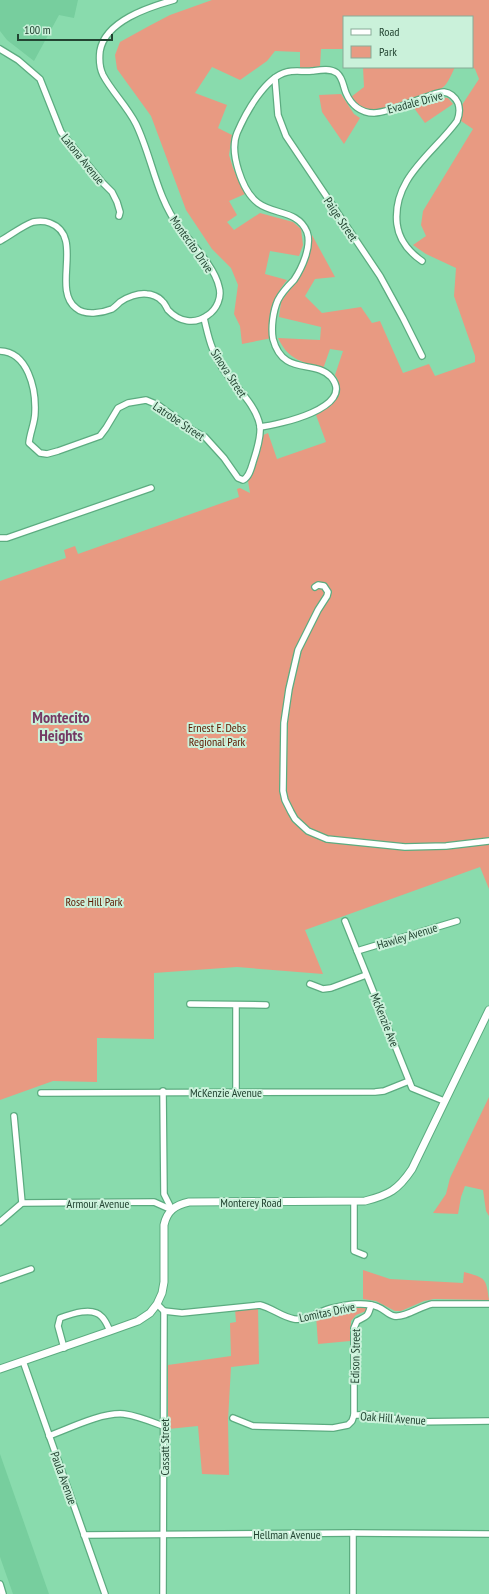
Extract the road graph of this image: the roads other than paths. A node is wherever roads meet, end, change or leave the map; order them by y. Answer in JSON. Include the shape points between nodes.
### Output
{"nodes":[{"id":1,"x":174,"y":0,"type":"edge"},
{"id":2,"x":0,"y":50,"type":"edge"},
{"id":3,"x":274,"y":78,"type":"junction"},
{"id":4,"x":119,"y":216,"type":"dead end"},
{"id":5,"x":0,"y":241,"type":"edge"},
{"id":6,"x":422,"y":261,"type":"dead end"},
{"id":7,"x":204,"y":318,"type":"junction"},
{"id":8,"x":0,"y":351,"type":"edge"},
{"id":9,"x":422,"y":356,"type":"dead end"},
{"id":10,"x":260,"y":427,"type":"junction"},
{"id":11,"x":151,"y":488,"type":"dead end"},
{"id":12,"x":0,"y":538,"type":"edge"},
{"id":13,"x":315,"y":587,"type":"dead end"},
{"id":14,"x":489,"y":841,"type":"edge"},
{"id":15,"x":345,"y":921,"type":"dead end"},
{"id":16,"x":456,"y":921,"type":"dead end"},
{"id":17,"x":357,"y":952,"type":"junction"},
{"id":18,"x":366,"y":975,"type":"junction"},
{"id":19,"x":310,"y":984,"type":"dead end"},
{"id":20,"x":190,"y":1004,"type":"dead end"},
{"id":21,"x":266,"y":1004,"type":"dead end"},
{"id":22,"x":236,"y":1005,"type":"junction"},
{"id":23,"x":489,"y":1010,"type":"edge"},
{"id":24,"x":409,"y":1081,"type":"junction"},
{"id":25,"x":163,"y":1092,"type":"junction"},
{"id":26,"x":236,"y":1092,"type":"junction"},
{"id":27,"x":42,"y":1093,"type":"dead end"},
{"id":28,"x":444,"y":1101,"type":"junction"},
{"id":29,"x":14,"y":1116,"type":"dead end"},
{"id":30,"x":354,"y":1202,"type":"junction"},
{"id":31,"x":22,"y":1203,"type":"junction"},
{"id":32,"x":172,"y":1210,"type":"junction"},
{"id":33,"x":0,"y":1222,"type":"edge"},
{"id":34,"x":364,"y":1255,"type":"dead end"},
{"id":35,"x":31,"y":1269,"type":"dead end"},
{"id":36,"x":0,"y":1280,"type":"edge"},
{"id":37,"x":156,"y":1304,"type":"junction"},
{"id":38,"x":489,"y":1304,"type":"edge"},
{"id":39,"x":371,"y":1305,"type":"junction"},
{"id":40,"x":164,"y":1311,"type":"junction"},
{"id":41,"x":110,"y":1331,"type":"junction"},
{"id":42,"x":64,"y":1348,"type":"junction"},
{"id":43,"x":23,"y":1361,"type":"junction"},
{"id":44,"x":0,"y":1369,"type":"edge"},
{"id":45,"x":354,"y":1415,"type":"junction"},
{"id":46,"x":234,"y":1418,"type":"dead end"},
{"id":47,"x":489,"y":1421,"type":"edge"},
{"id":48,"x":163,"y":1426,"type":"junction"},
{"id":49,"x":49,"y":1436,"type":"junction"},
{"id":50,"x":353,"y":1533,"type":"junction"},
{"id":51,"x":164,"y":1534,"type":"junction"},
{"id":52,"x":489,"y":1534,"type":"edge"},
{"id":53,"x":84,"y":1535,"type":"junction"},
{"id":54,"x":0,"y":1584,"type":"edge"},
{"id":55,"x":3,"y":1594,"type":"edge"},
{"id":56,"x":105,"y":1594,"type":"edge"},
{"id":57,"x":163,"y":1594,"type":"edge"},
{"id":58,"x":353,"y":1594,"type":"edge"}],
"edges":[{"from":1,"to":7,"type":"street","name":"Montecito Drive","via":[[132,16],[112,30],[105,37],[101,47],[99,67],[137,126],[169,210],[218,282],[218,303]]},
{"from":2,"to":4,"type":"street","name":"Latona Avenue","via":[[18,60],[40,79],[61,132],[112,192],[120,212]]},
{"from":3,"to":6,"type":"street","name":"Evadale Drive","via":[[292,71],[334,71],[342,79],[353,105],[372,113],[439,93],[454,97],[460,109],[457,121],[408,178],[401,190],[396,208],[400,235],[408,250]]},
{"from":3,"to":9,"type":"street","name":"Paige Street","via":[[278,115],[286,136],[380,276]]},
{"from":3,"to":10,"type":"street","via":[[245,116],[236,134],[234,158],[248,192],[256,202],[290,214],[308,234],[308,245],[297,275],[281,295],[275,308],[273,338],[285,360],[318,370],[331,377],[336,392],[328,404],[303,416]]},
{"from":5,"to":7,"type":"street","via":[[34,222],[48,222],[54,225],[66,242],[66,281],[69,300],[83,312],[113,308],[131,296],[147,294],[162,300],[168,309],[188,321],[196,322]]},
{"from":7,"to":10,"type":"street","name":"Sinova Street","via":[[214,354],[252,408]]},
{"from":8,"to":10,"type":"street","name":"Latrobe Street","via":[[9,352],[24,363],[31,381],[35,412],[29,443],[40,453],[58,451],[100,436],[118,408],[128,402],[146,400],[158,405],[205,437],[238,478],[243,480],[248,476],[252,464]]},
{"from":11,"to":12,"type":"street","via":[[7,538]]},
{"from":13,"to":14,"type":"street","via":[[324,586],[328,592],[298,650],[284,723],[283,791],[295,819],[308,831],[327,839],[405,847]]},
{"from":15,"to":17,"type":"street","name":"McKenzie Ave"},
{"from":16,"to":17,"type":"street","name":"Hawley Avenue"},
{"from":17,"to":18,"type":"street","name":"McKenzie Ave"},
{"from":18,"to":19,"type":"street","via":[[331,988],[323,989]]},
{"from":18,"to":24,"type":"street","name":"McKenzie Ave"},
{"from":20,"to":22,"type":"street"},
{"from":21,"to":22,"type":"street"},
{"from":22,"to":26,"type":"street"},
{"from":23,"to":28,"type":"street","name":"Monterey Road"},
{"from":24,"to":26,"type":"street","name":"McKenzie Avenue","via":[[375,1092]]},
{"from":24,"to":28,"type":"street","name":"McKenzie Ave","via":[[412,1088]]},
{"from":25,"to":26,"type":"street","name":"McKenzie Avenue"},
{"from":25,"to":27,"type":"street","name":"McKenzie Avenue"},
{"from":25,"to":32,"type":"street","via":[[164,1194]]},
{"from":28,"to":30,"type":"street","name":"Monterey Road","via":[[412,1169],[398,1188],[377,1198]]},
{"from":29,"to":31,"type":"street"},
{"from":30,"to":32,"type":"street","name":"Monterey Road","via":[[189,1202],[180,1204]]},
{"from":30,"to":34,"type":"street","via":[[354,1251]]},
{"from":31,"to":32,"type":"street","name":"Armour Avenue","via":[[154,1202]]},
{"from":31,"to":33,"type":"street"},
{"from":32,"to":37,"type":"street","via":[[166,1216],[164,1225],[164,1282]]},
{"from":35,"to":36,"type":"street"},
{"from":37,"to":40,"type":"street"},
{"from":37,"to":41,"type":"street","via":[[150,1313],[138,1321]]},
{"from":38,"to":39,"type":"street","name":"Lomitas Drive","via":[[432,1304],[401,1316],[394,1316]]},
{"from":39,"to":40,"type":"street","name":"Lomitas Drive","via":[[331,1308],[295,1319],[260,1305],[182,1313]]},
{"from":39,"to":45,"type":"street","name":"Edison Street","via":[[369,1314],[357,1321],[354,1328]]},
{"from":40,"to":48,"type":"street","name":"Cassatt Street"},
{"from":41,"to":42,"type":"street"},
{"from":41,"to":42,"type":"street","via":[[102,1316],[92,1311],[60,1318],[58,1326]]},
{"from":42,"to":43,"type":"street"},
{"from":43,"to":44,"type":"street"},
{"from":43,"to":49,"type":"street","name":"Paula Avenue"},
{"from":45,"to":46,"type":"street","name":"Oak Hill Avenue","via":[[348,1425],[333,1428],[253,1426]]},
{"from":45,"to":47,"type":"street","name":"Oak Hill Avenue","via":[[378,1415],[409,1422]]},
{"from":48,"to":49,"type":"street","via":[[140,1417],[110,1415]]},
{"from":48,"to":51,"type":"street","name":"Cassatt Street"},
{"from":49,"to":53,"type":"street","name":"Paula Avenue"},
{"from":50,"to":51,"type":"street","name":"Hellman Avenue"},
{"from":50,"to":52,"type":"street","name":"Hellman Avenue"},
{"from":50,"to":58,"type":"street"},
{"from":51,"to":53,"type":"street","name":"Hellman Avenue"},
{"from":51,"to":57,"type":"street","name":"Cassatt Street"},
{"from":53,"to":56,"type":"street","name":"Paula Avenue"},
{"from":54,"to":55,"type":"street"}]}
